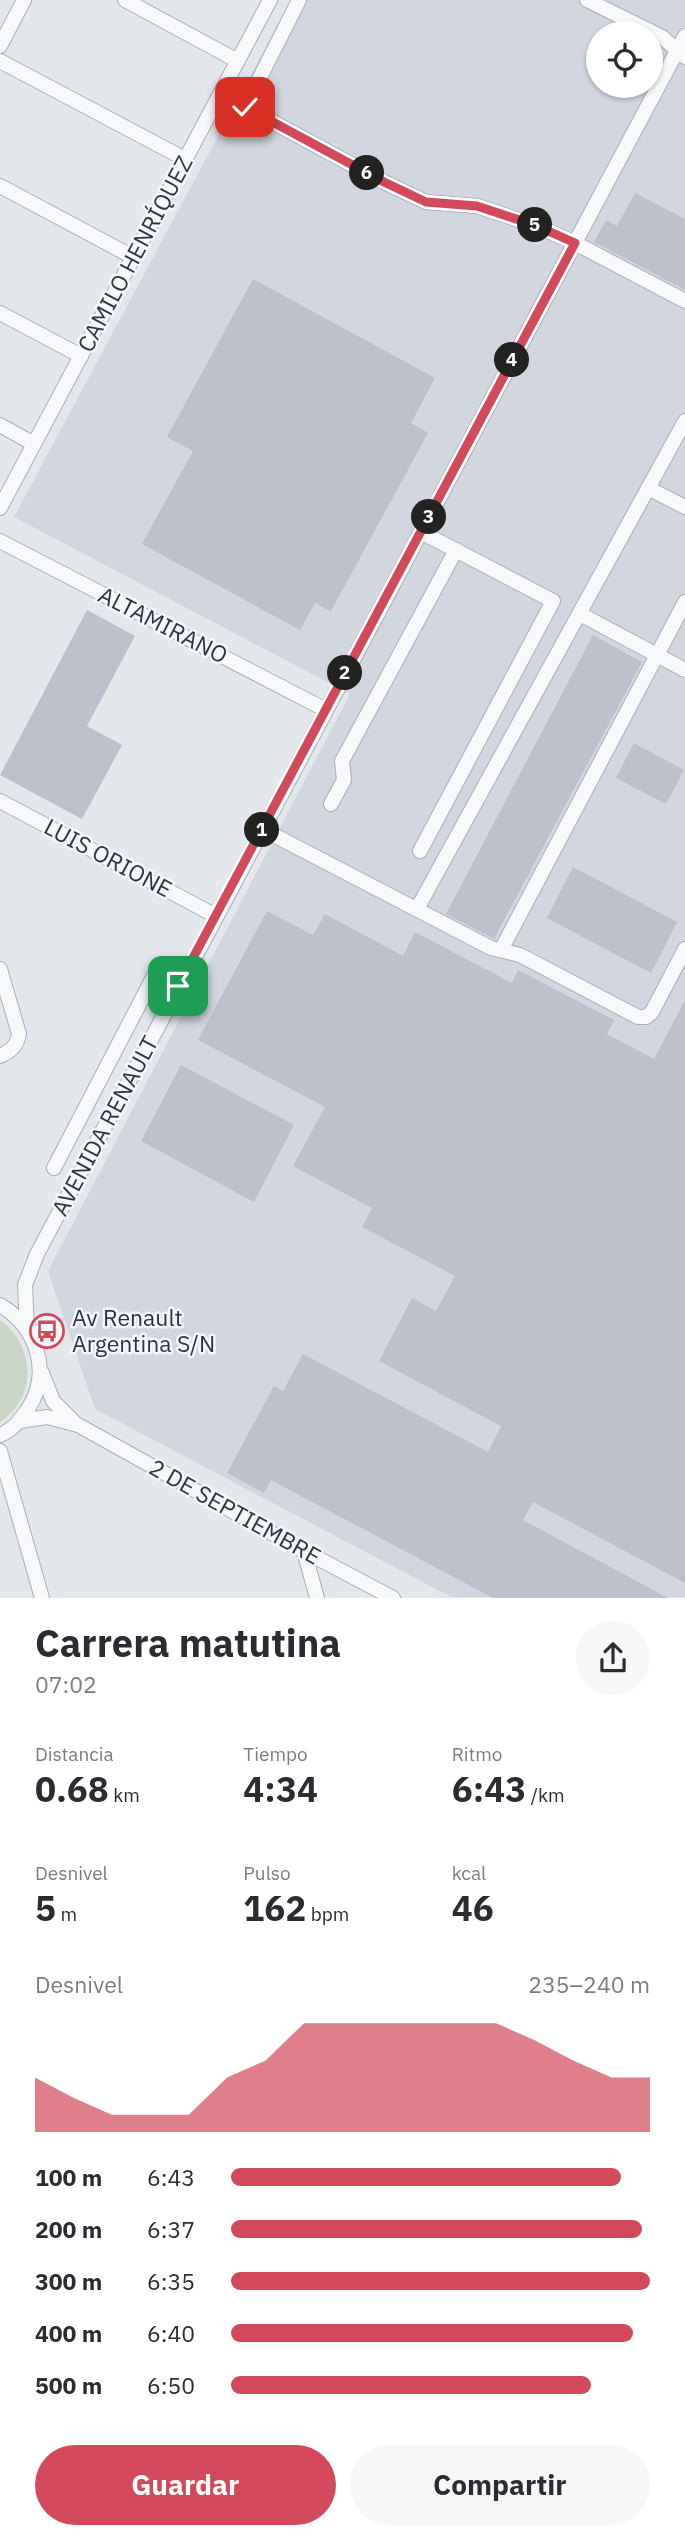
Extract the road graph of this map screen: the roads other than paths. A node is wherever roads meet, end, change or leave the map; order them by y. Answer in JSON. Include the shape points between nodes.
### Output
{"nodes":[{"id":1,"x":24,"y":0,"type":"edge"},
{"id":2,"x":124,"y":0,"type":"edge"},
{"id":3,"x":299,"y":0,"type":"edge"},
{"id":4,"x":587,"y":0,"type":"edge"},
{"id":5,"x":268,"y":1,"type":"edge"},
{"id":6,"x":683,"y":43,"type":"edge"},
{"id":7,"x":0,"y":46,"type":"edge"},
{"id":8,"x":0,"y":61,"type":"edge"},
{"id":9,"x":238,"y":61,"type":"junction"},
{"id":10,"x":186,"y":159,"type":"junction"},
{"id":11,"x":0,"y":186,"type":"edge"},
{"id":12,"x":575,"y":243,"type":"junction"},
{"id":13,"x":134,"y":257,"type":"junction"},
{"id":14,"x":685,"y":301,"type":"edge"},
{"id":15,"x":0,"y":313,"type":"edge"},
{"id":16,"x":81,"y":356,"type":"junction"},
{"id":17,"x":685,"y":421,"type":"edge"},
{"id":18,"x":0,"y":425,"type":"edge"},
{"id":19,"x":34,"y":444,"type":"junction"},
{"id":20,"x":648,"y":488,"type":"junction"},
{"id":21,"x":685,"y":507,"type":"edge"},
{"id":22,"x":0,"y":508,"type":"edge"},
{"id":23,"x":421,"y":532,"type":"junction"},
{"id":24,"x":0,"y":541,"type":"edge"},
{"id":25,"x":456,"y":550,"type":"junction"},
{"id":26,"x":685,"y":602,"type":"edge"},
{"id":27,"x":580,"y":614,"type":"junction"},
{"id":28,"x":657,"y":655,"type":"junction"},
{"id":29,"x":685,"y":670,"type":"edge"},
{"id":30,"x":326,"y":710,"type":"junction"},
{"id":31,"x":0,"y":801,"type":"edge"},
{"id":32,"x":331,"y":804,"type":"dead end"},
{"id":33,"x":262,"y":829,"type":"junction"},
{"id":34,"x":420,"y":851,"type":"dead end"},
{"id":35,"x":417,"y":909,"type":"junction"},
{"id":36,"x":216,"y":916,"type":"junction"},
{"id":37,"x":685,"y":949,"type":"edge"},
{"id":38,"x":501,"y":950,"type":"junction"},
{"id":39,"x":0,"y":969,"type":"edge"},
{"id":40,"x":155,"y":974,"type":"dead end"},
{"id":41,"x":118,"y":1045,"type":"junction"},
{"id":42,"x":0,"y":1056,"type":"edge"},
{"id":43,"x":141,"y":1057,"type":"junction"},
{"id":44,"x":54,"y":1168,"type":"dead end"},
{"id":45,"x":0,"y":1305,"type":"edge"},
{"id":46,"x":27,"y":1327,"type":"junction"},
{"id":47,"x":39,"y":1366,"type":"junction"},
{"id":48,"x":20,"y":1421,"type":"junction"},
{"id":49,"x":78,"y":1425,"type":"junction"},
{"id":50,"x":3,"y":1434,"type":"edge"},
{"id":51,"x":0,"y":1449,"type":"edge"},
{"id":52,"x":2,"y":1466,"type":"edge"},
{"id":53,"x":303,"y":1551,"type":"junction"},
{"id":54,"x":42,"y":1598,"type":"edge"},
{"id":55,"x":317,"y":1598,"type":"edge"},
{"id":56,"x":393,"y":1598,"type":"edge"}],
"edges":[{"from":1,"to":7,"type":"street"},
{"from":2,"to":9,"type":"street"},
{"from":3,"to":12,"type":"street","via":[[245,107],[426,202],[477,206]]},
{"from":4,"to":6,"type":"street"},
{"from":5,"to":9,"type":"street","name":"CAMILO HENRÍQUEZ"},
{"from":6,"to":12,"type":"street","name":"AVENIDA RENAULT"},
{"from":8,"to":10,"type":"street"},
{"from":9,"to":10,"type":"street","name":"CAMILO HENRÍQUEZ"},
{"from":10,"to":13,"type":"street","name":"CAMILO HENRÍQUEZ"},
{"from":11,"to":13,"type":"street"},
{"from":12,"to":14,"type":"street"},
{"from":12,"to":23,"type":"street","name":"AVENIDA RENAULT"},
{"from":13,"to":16,"type":"street","name":"CAMILO HENRÍQUEZ"},
{"from":15,"to":16,"type":"street"},
{"from":16,"to":19,"type":"street","name":"CAMILO HENRÍQUEZ"},
{"from":17,"to":20,"type":"street"},
{"from":18,"to":19,"type":"street"},
{"from":19,"to":22,"type":"street","name":"CAMILO HENRÍQUEZ"},
{"from":20,"to":21,"type":"street"},
{"from":20,"to":27,"type":"street"},
{"from":23,"to":25,"type":"street"},
{"from":23,"to":30,"type":"street","name":"AVENIDA RENAULT"},
{"from":24,"to":30,"type":"street","name":"ALTAMIRANO"},
{"from":25,"to":32,"type":"street","via":[[342,761],[344,780]]},
{"from":25,"to":34,"type":"street","via":[[553,601]]},
{"from":26,"to":28,"type":"street"},
{"from":27,"to":28,"type":"street"},
{"from":27,"to":35,"type":"street"},
{"from":28,"to":29,"type":"street"},
{"from":28,"to":38,"type":"street"},
{"from":30,"to":33,"type":"street","name":"AVENIDA RENAULT"},
{"from":31,"to":36,"type":"street","name":"LUIS ORIONE"},
{"from":33,"to":35,"type":"street"},
{"from":33,"to":36,"type":"street","name":"AVENIDA RENAULT"},
{"from":35,"to":38,"type":"street"},
{"from":36,"to":43,"type":"street","name":"AVENIDA RENAULT"},
{"from":37,"to":38,"type":"street","via":[[646,1017]]},
{"from":39,"to":42,"type":"street","via":[[19,1034],[9,1053]]},
{"from":40,"to":41,"type":"street"},
{"from":41,"to":43,"type":"street"},
{"from":41,"to":44,"type":"street"},
{"from":43,"to":46,"type":"street","name":"AVENIDA RENAULT","via":[[29,1272],[25,1285]]},
{"from":45,"to":46,"type":"street"},
{"from":46,"to":47,"type":"street","name":"2 DE SEPTIEMBRE"},
{"from":47,"to":48,"type":"street","via":[[33,1401]]},
{"from":47,"to":49,"type":"street","name":"2 DE SEPTIEMBRE","via":[[52,1401]]},
{"from":48,"to":49,"type":"street","name":"2 DE SEPTIEMBRE","via":[[47,1418]]},
{"from":48,"to":50,"type":"street"},
{"from":49,"to":53,"type":"street","name":"2 DE SEPTIEMBRE"},
{"from":50,"to":51,"type":"street"},
{"from":51,"to":52,"type":"street"},
{"from":52,"to":54,"type":"street"},
{"from":53,"to":55,"type":"street"},
{"from":53,"to":56,"type":"street","name":"2 DE SEPTIEMBRE"}]}
